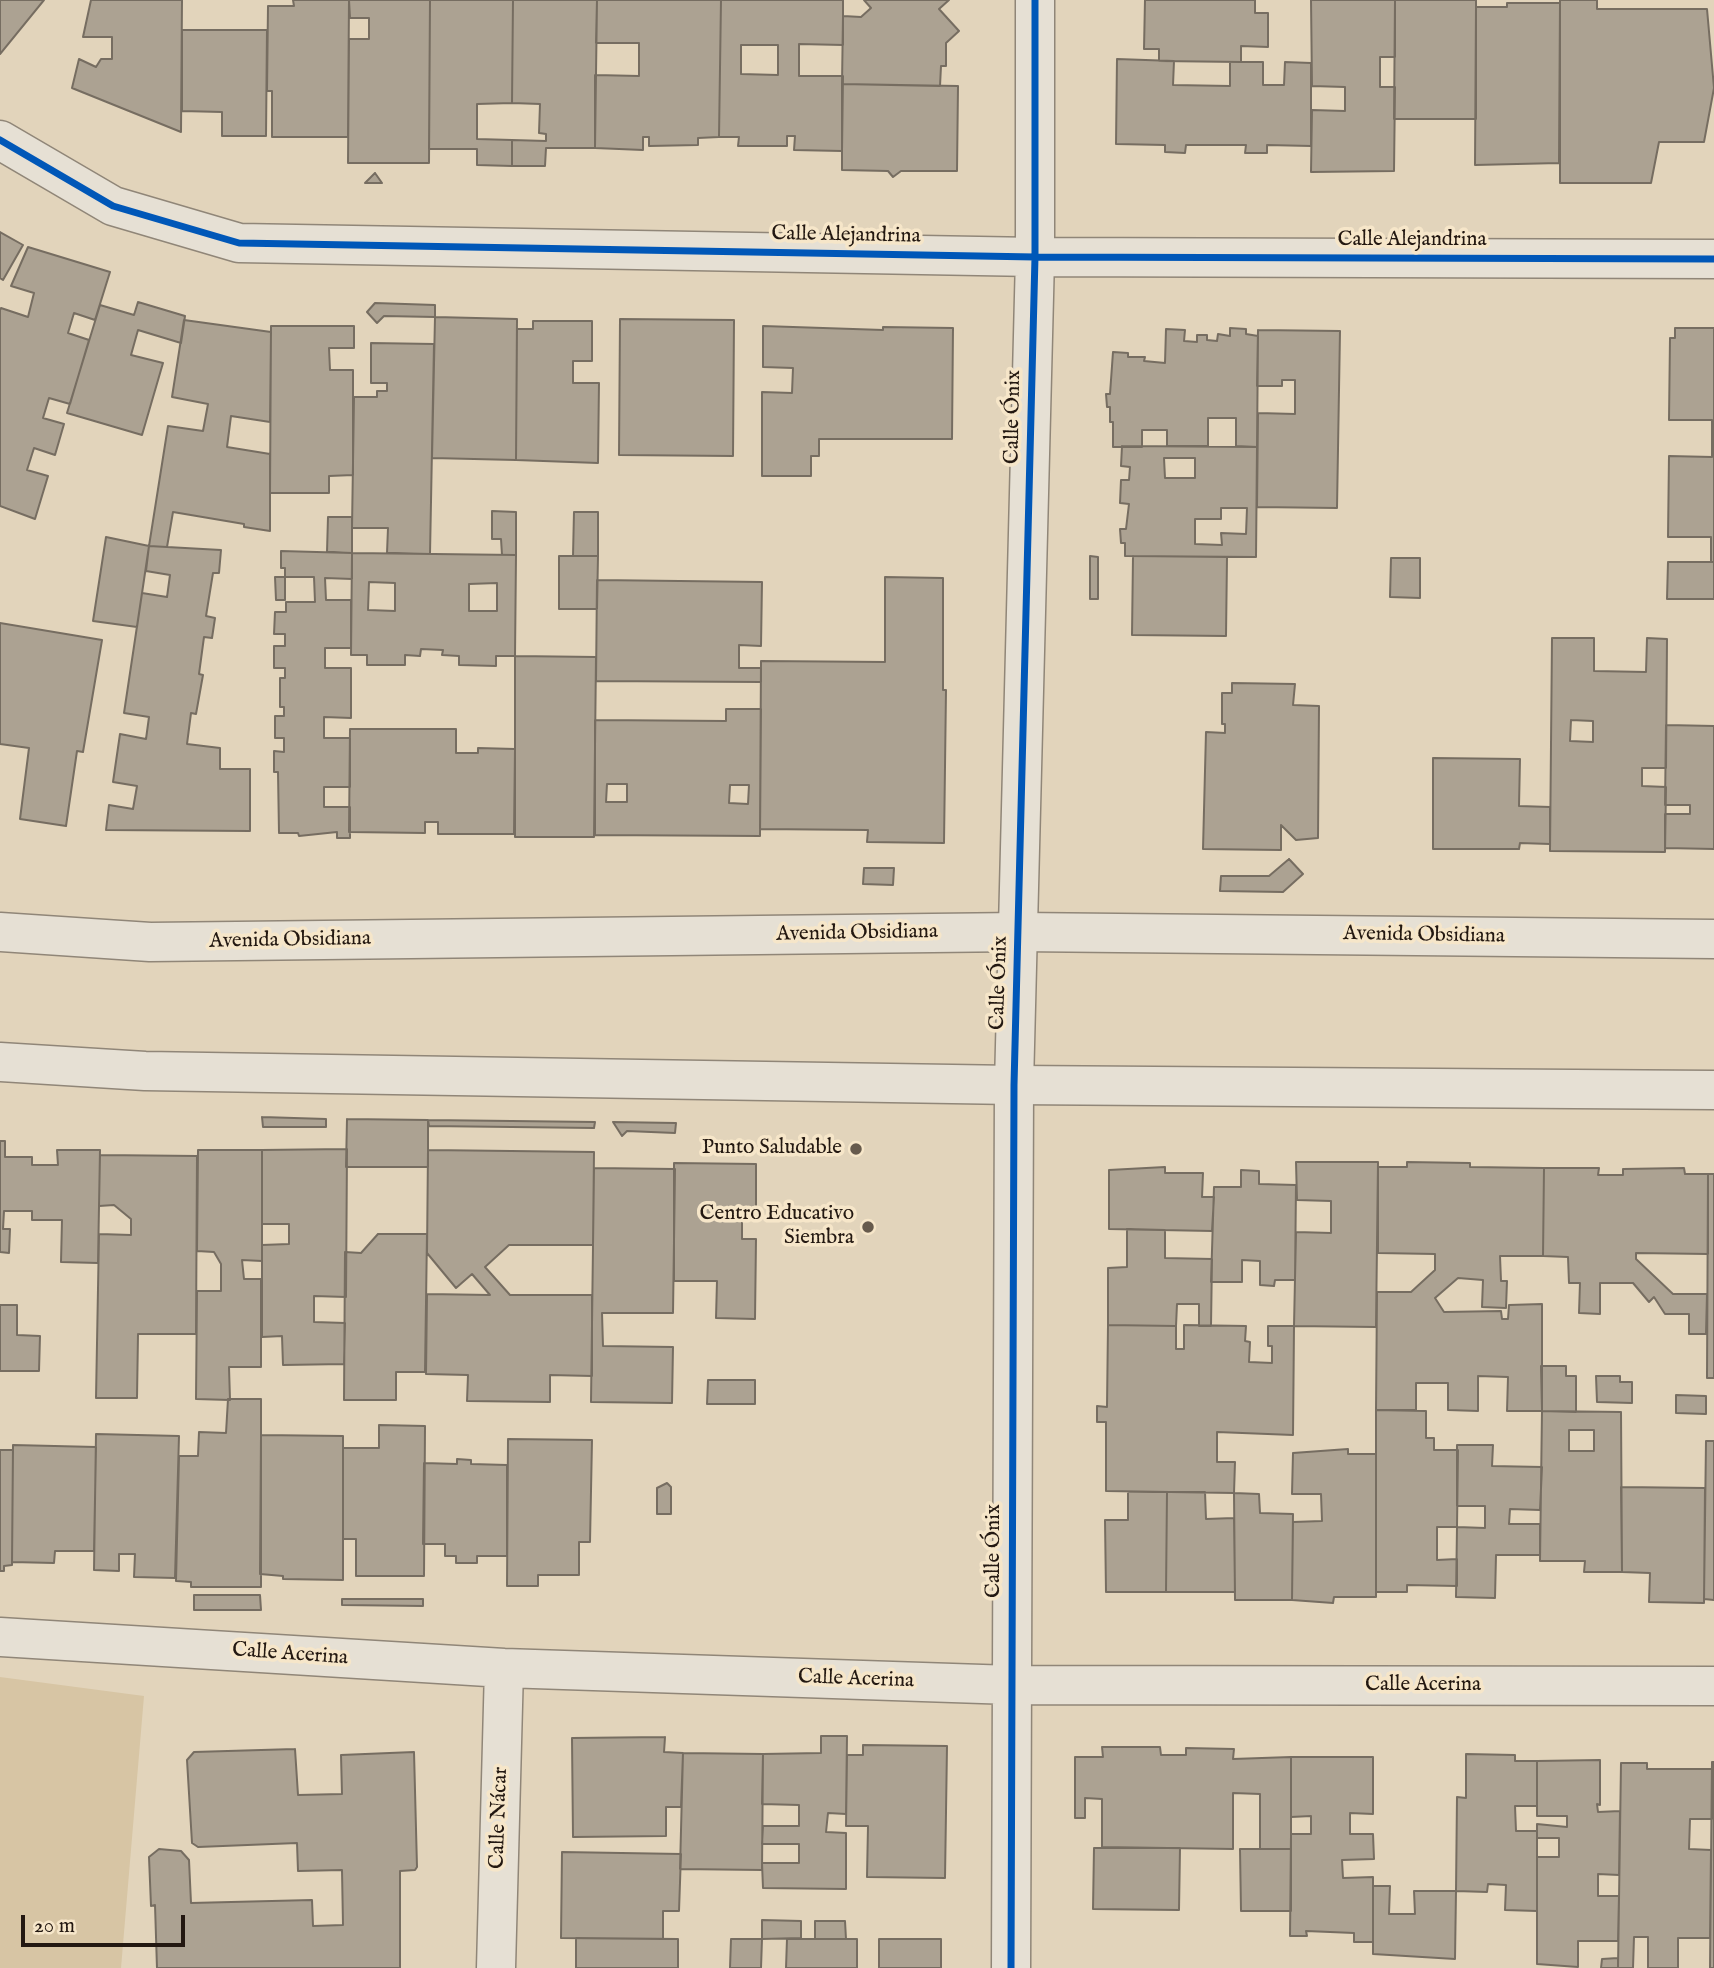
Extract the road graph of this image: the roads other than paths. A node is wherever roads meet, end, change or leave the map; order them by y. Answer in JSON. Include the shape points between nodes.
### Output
{"nodes":[{"id":1,"x":1035,"y":0,"type":"edge"},
{"id":2,"x":0,"y":140,"type":"edge"},
{"id":3,"x":1035,"y":257,"type":"junction"},
{"id":4,"x":1714,"y":259,"type":"edge"},
{"id":5,"x":0,"y":932,"type":"edge"},
{"id":6,"x":1019,"y":932,"type":"junction"},
{"id":7,"x":1714,"y":939,"type":"edge"},
{"id":8,"x":0,"y":1062,"type":"edge"},
{"id":9,"x":1014,"y":1085,"type":"junction"},
{"id":10,"x":1714,"y":1090,"type":"edge"},
{"id":11,"x":0,"y":1637,"type":"edge"},
{"id":12,"x":504,"y":1668,"type":"junction"},
{"id":13,"x":1012,"y":1685,"type":"junction"},
{"id":14,"x":1714,"y":1686,"type":"edge"},
{"id":15,"x":496,"y":1968,"type":"edge"},
{"id":16,"x":1011,"y":1968,"type":"edge"}],
"edges":[{"from":1,"to":3,"type":"street","name":"Calle Ónix"},
{"from":2,"to":3,"type":"street","name":"Calle Alejandrina","via":[[113,206],[239,243]]},
{"from":3,"to":4,"type":"street","name":"Calle Alejandrina"},
{"from":3,"to":6,"type":"street","name":"Calle Ónix"},
{"from":5,"to":6,"type":"street","name":"Avenida Obsidiana","via":[[150,942]]},
{"from":6,"to":7,"type":"street","name":"Avenida Obsidiana"},
{"from":6,"to":9,"type":"street","name":"Calle Ónix"},
{"from":8,"to":9,"type":"street","via":[[145,1071]]},
{"from":9,"to":10,"type":"street"},
{"from":9,"to":13,"type":"street","name":"Calle Ónix"},
{"from":11,"to":12,"type":"street","name":"Calle Acerina"},
{"from":12,"to":13,"type":"street","name":"Calle Acerina"},
{"from":12,"to":15,"type":"street","name":"Calle Nácar"},
{"from":13,"to":14,"type":"street","name":"Calle Acerina"},
{"from":13,"to":16,"type":"street","name":"Calle Ónix"}]}
